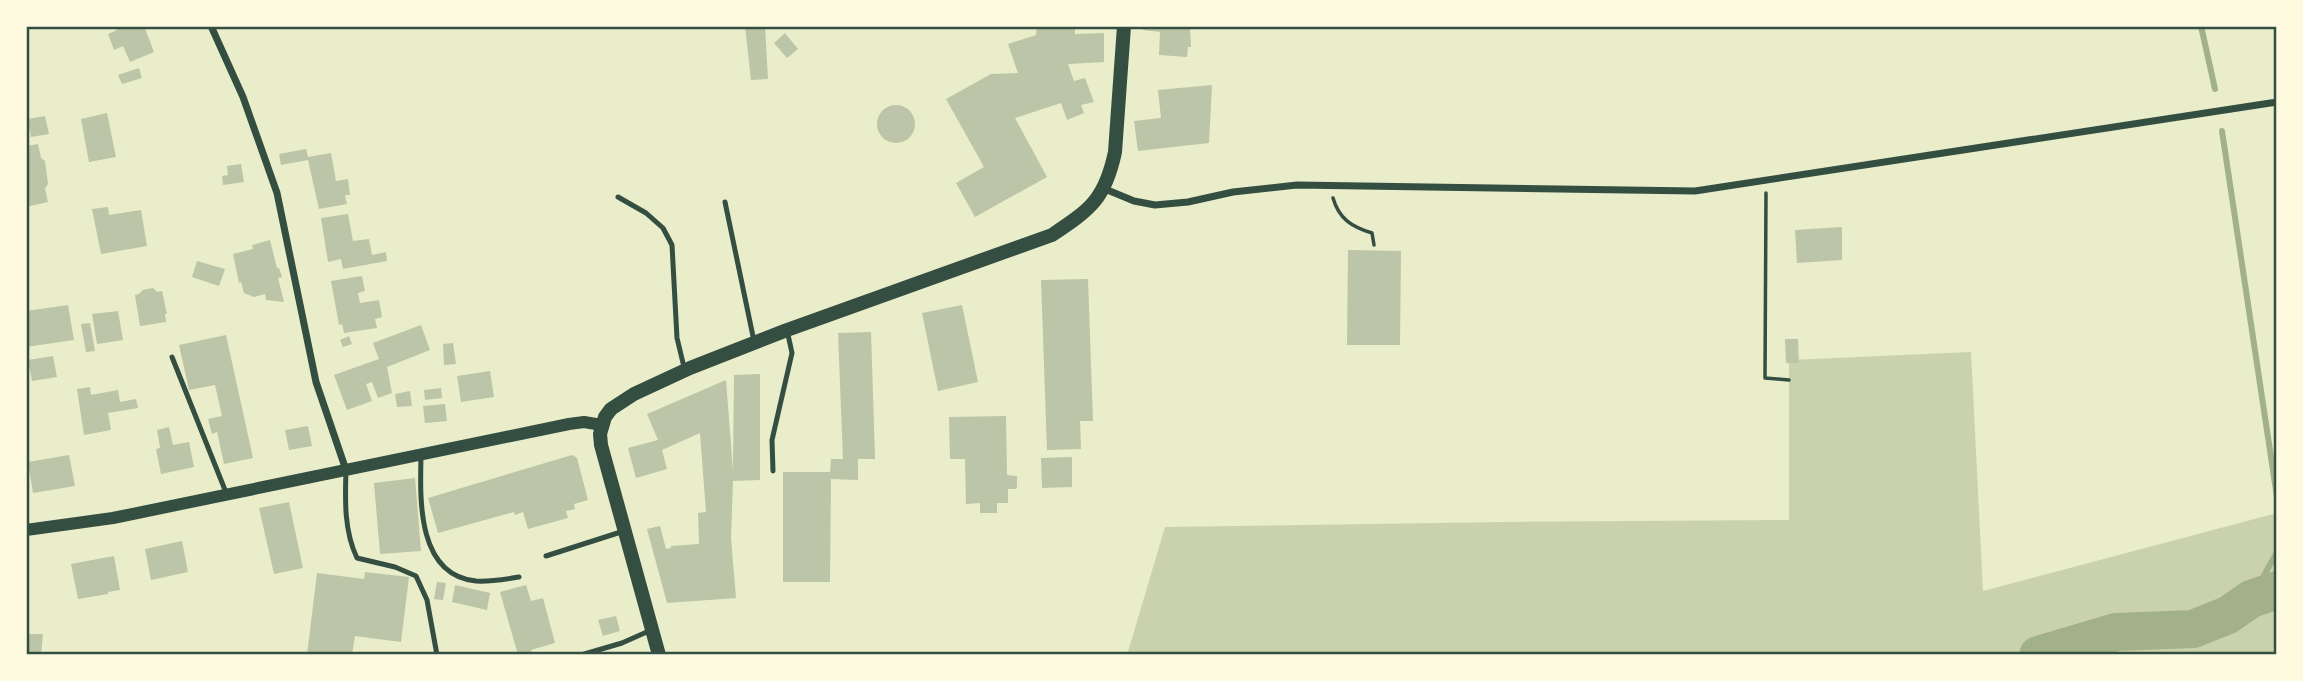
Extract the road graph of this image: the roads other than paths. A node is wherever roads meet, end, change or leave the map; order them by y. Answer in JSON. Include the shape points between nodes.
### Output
{"nodes":[{"id":1,"x":211,"y":26,"type":"edge"},
{"id":2,"x":1124,"y":26,"type":"edge"},
{"id":3,"x":2277,"y":102,"type":"edge"},
{"id":4,"x":1105,"y":189,"type":"junction"},
{"id":5,"x":618,"y":197,"type":"dead end"},
{"id":6,"x":724,"y":202,"type":"dead end"},
{"id":7,"x":787,"y":330,"type":"junction"},
{"id":8,"x":754,"y":344,"type":"junction"},
{"id":9,"x":172,"y":357,"type":"dead end"},
{"id":10,"x":684,"y":370,"type":"junction"},
{"id":11,"x":602,"y":425,"type":"junction"},
{"id":12,"x":421,"y":456,"type":"junction"},
{"id":13,"x":346,"y":470,"type":"junction"},
{"id":14,"x":773,"y":471,"type":"dead end"},
{"id":15,"x":227,"y":495,"type":"junction"},
{"id":16,"x":26,"y":530,"type":"edge"},
{"id":17,"x":624,"y":531,"type":"junction"},
{"id":18,"x":545,"y":556,"type":"dead end"},
{"id":19,"x":519,"y":577,"type":"dead end"},
{"id":20,"x":652,"y":630,"type":"junction"},
{"id":21,"x":437,"y":655,"type":"edge"},
{"id":22,"x":581,"y":655,"type":"edge"},
{"id":23,"x":659,"y":655,"type":"edge"}],
"edges":[{"from":1,"to":13,"type":"street","via":[[243,97],[277,192],[316,382]]},
{"from":2,"to":4,"type":"main road","via":[[1115,152]]},
{"from":3,"to":4,"type":"street","via":[[1695,191],[1329,186],[1262,188],[1155,205]]},
{"from":4,"to":7,"type":"main road","via":[[1093,205],[1052,235]]},
{"from":5,"to":10,"type":"lane","via":[[663,228],[672,245],[677,338]]},
{"from":6,"to":8,"type":"lane"},
{"from":7,"to":8,"type":"main road"},
{"from":7,"to":14,"type":"lane","via":[[792,353],[772,440]]},
{"from":8,"to":10,"type":"main road"},
{"from":9,"to":15,"type":"lane"},
{"from":10,"to":11,"type":"main road","via":[[611,409]]},
{"from":11,"to":12,"type":"street","via":[[569,424]]},
{"from":11,"to":17,"type":"main road","via":[[601,445]]},
{"from":12,"to":13,"type":"street"},
{"from":12,"to":19,"type":"lane","via":[[425,528],[431,551],[443,568],[476,581]]},
{"from":13,"to":15,"type":"street"},
{"from":13,"to":21,"type":"lane","via":[[350,544],[357,558],[416,576],[427,600]]},
{"from":15,"to":16,"type":"street","via":[[113,519]]},
{"from":17,"to":18,"type":"lane"},
{"from":17,"to":20,"type":"main road"},
{"from":20,"to":22,"type":"lane"},
{"from":20,"to":23,"type":"main road"}]}
